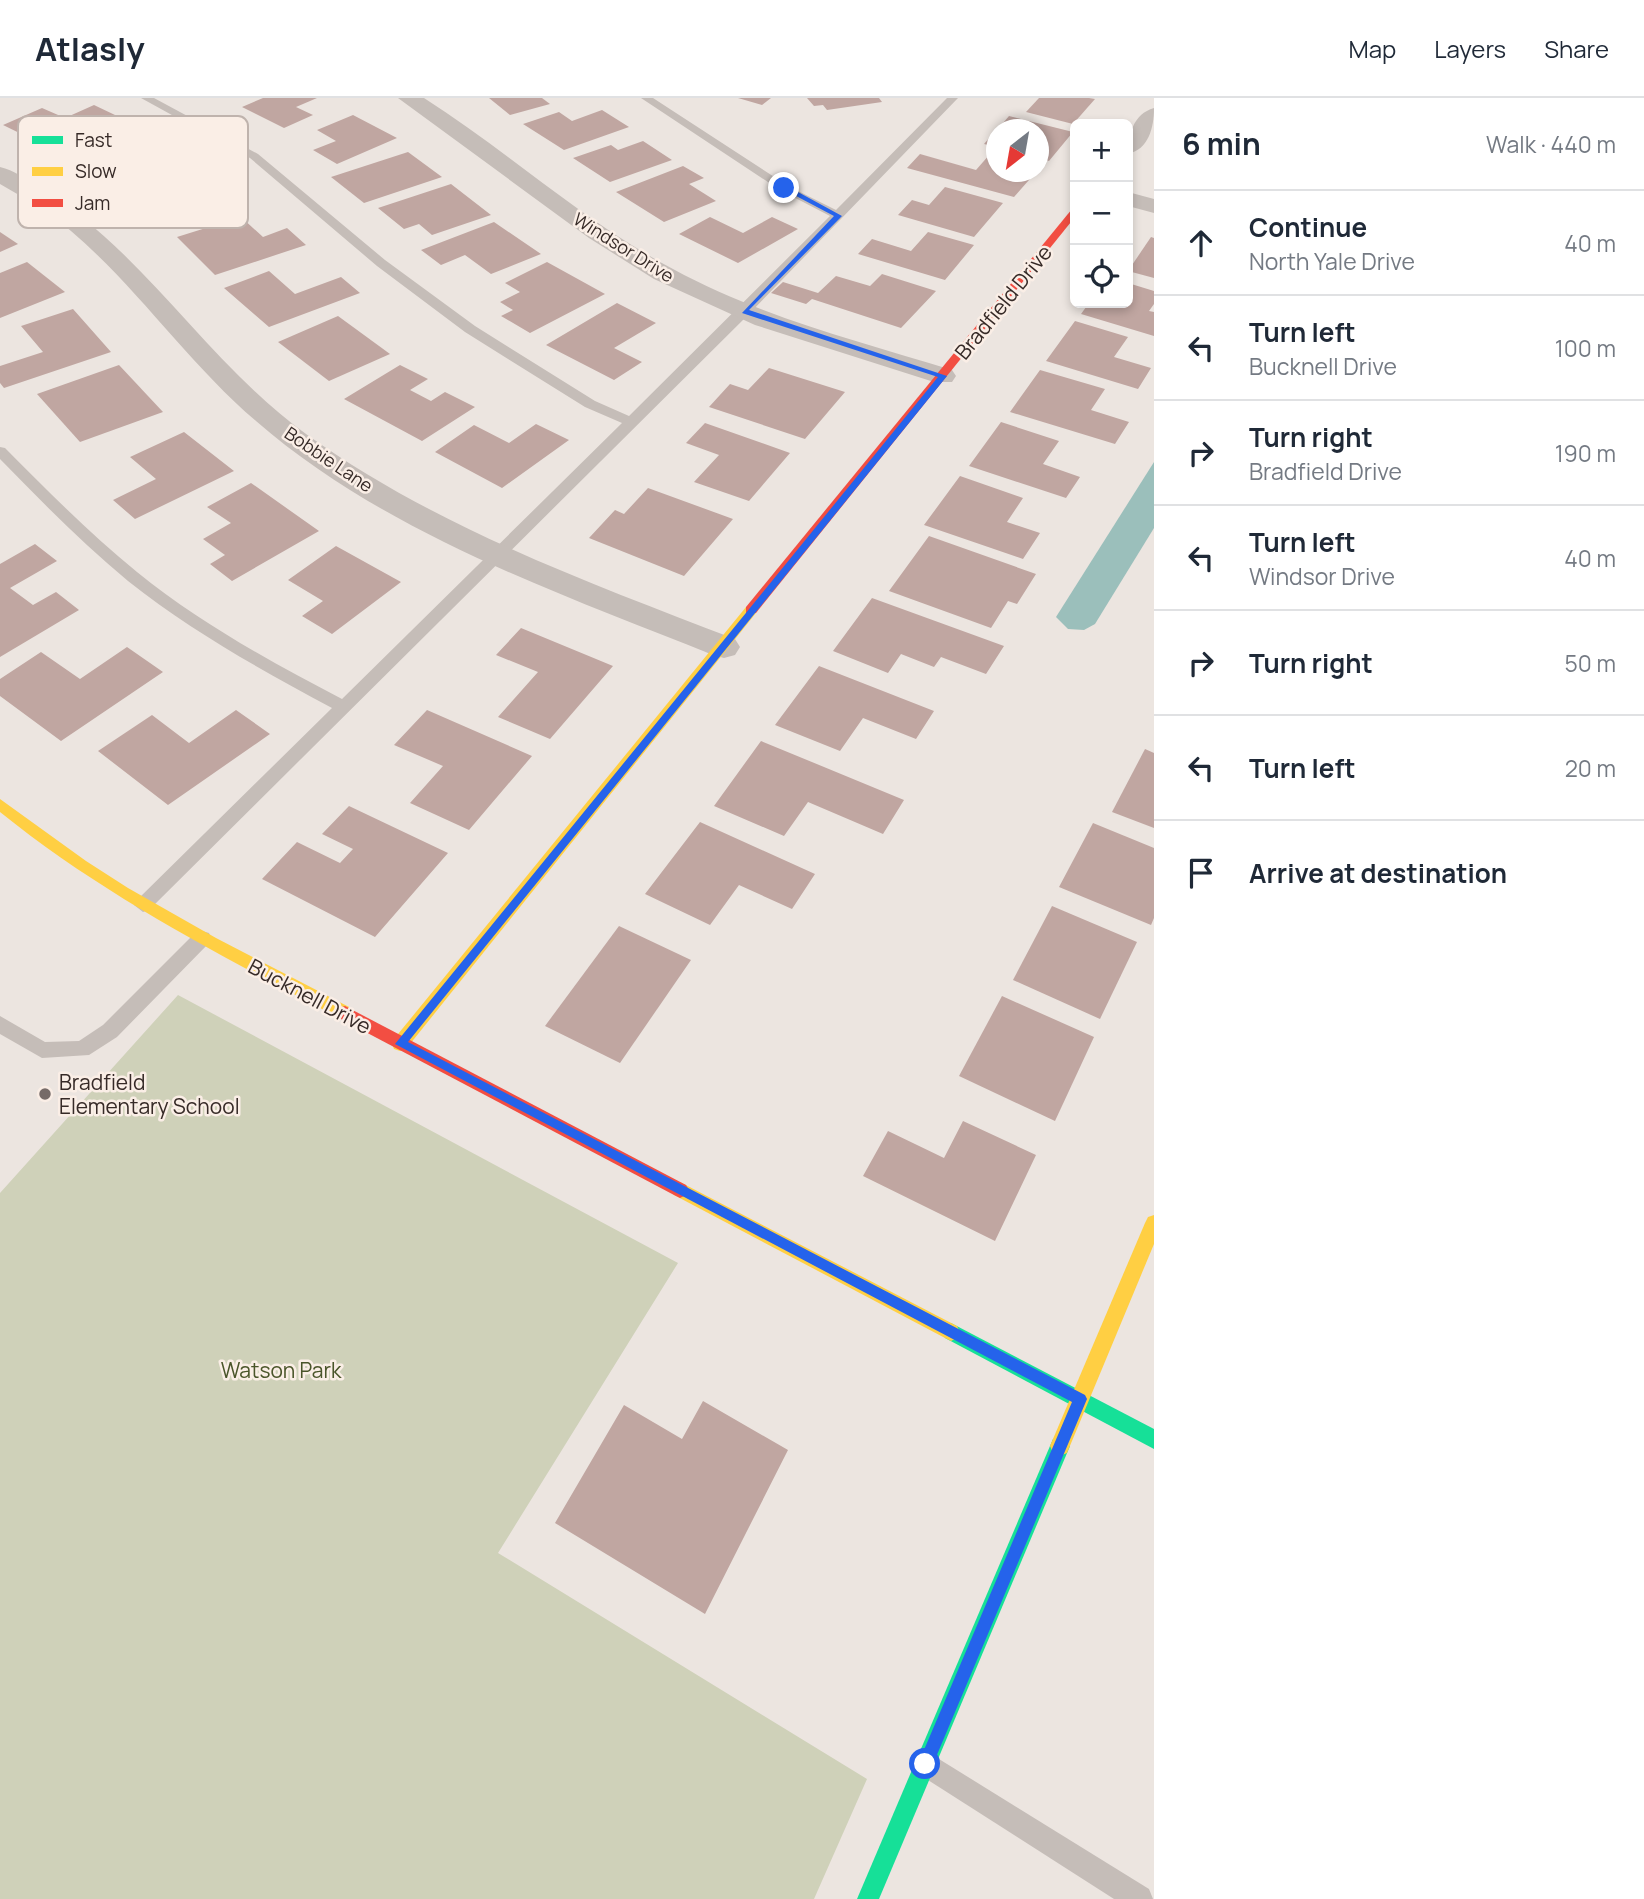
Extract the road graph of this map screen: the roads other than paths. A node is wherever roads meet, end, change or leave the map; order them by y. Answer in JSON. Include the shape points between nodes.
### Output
{"nodes":[{"id":1,"x":146,"y":98,"type":"edge"},
{"id":2,"x":409,"y":98,"type":"edge"},
{"id":3,"x":646,"y":98,"type":"edge"},
{"id":4,"x":953,"y":98,"type":"edge"},
{"id":5,"x":1154,"y":115,"type":"edge"},
{"id":6,"x":180,"y":116,"type":"edge"},
{"id":7,"x":1133,"y":141,"type":"edge"},
{"id":8,"x":248,"y":153,"type":"edge"},
{"id":9,"x":0,"y":174,"type":"edge"},
{"id":10,"x":18,"y":186,"type":"edge"},
{"id":11,"x":1133,"y":200,"type":"edge"},
{"id":12,"x":1154,"y":206,"type":"edge"},
{"id":13,"x":839,"y":216,"type":"junction"},
{"id":14,"x":1070,"y":217,"type":"edge"},
{"id":15,"x":81,"y":228,"type":"edge"},
{"id":16,"x":744,"y":311,"type":"junction"},
{"id":17,"x":943,"y":376,"type":"junction"},
{"id":18,"x":631,"y":422,"type":"junction"},
{"id":19,"x":0,"y":451,"type":"edge"},
{"id":20,"x":498,"y":555,"type":"junction"},
{"id":21,"x":724,"y":647,"type":"junction"},
{"id":22,"x":344,"y":707,"type":"junction"},
{"id":23,"x":0,"y":804,"type":"edge"},
{"id":24,"x":143,"y":905,"type":"junction"},
{"id":25,"x":202,"y":938,"type":"junction"},
{"id":26,"x":0,"y":1024,"type":"edge"},
{"id":27,"x":400,"y":1044,"type":"junction"},
{"id":28,"x":1154,"y":1223,"type":"edge"},
{"id":29,"x":1080,"y":1399,"type":"junction"},
{"id":30,"x":1154,"y":1440,"type":"edge"},
{"id":31,"x":925,"y":1764,"type":"junction"},
{"id":32,"x":868,"y":1899,"type":"edge"},
{"id":33,"x":1139,"y":1899,"type":"edge"}],
"edges":[{"from":1,"to":6,"type":"lane"},
{"from":2,"to":16,"type":"street","name":"Windsor Drive","via":[[663,274]]},
{"from":3,"to":13,"type":"lane","via":[[784,188]]},
{"from":4,"to":13,"type":"lane"},
{"from":5,"to":7,"type":"street"},
{"from":8,"to":18,"type":"lane","via":[[381,263],[470,329],[590,404]]},
{"from":9,"to":10,"type":"street","name":"Bobbie Lane"},
{"from":11,"to":12,"type":"street"},
{"from":13,"to":16,"type":"lane"},
{"from":14,"to":17,"type":"street","name":"Bradfield Drive"},
{"from":15,"to":20,"type":"street","name":"Bobbie Lane","via":[[218,372],[294,438],[373,488]]},
{"from":16,"to":17,"type":"street","name":"Windsor Drive"},
{"from":16,"to":18,"type":"lane"},
{"from":17,"to":21,"type":"street","name":"Bradfield Drive"},
{"from":18,"to":20,"type":"lane"},
{"from":19,"to":22,"type":"lane","via":[[106,555],[153,592],[219,637]]},
{"from":20,"to":21,"type":"street","name":"Bobbie Lane"},
{"from":20,"to":22,"type":"lane"},
{"from":21,"to":27,"type":"street","name":"Bradfield Drive"},
{"from":22,"to":24,"type":"lane"},
{"from":23,"to":24,"type":"street","name":"Bucknell Drive","via":[[29,830]]},
{"from":24,"to":25,"type":"street","name":"Bucknell Drive"},
{"from":25,"to":26,"type":"lane","via":[[110,1031],[82,1049],[42,1050]]},
{"from":25,"to":27,"type":"street","name":"Bucknell Drive"},
{"from":27,"to":29,"type":"street","name":"Bucknell Drive"},
{"from":28,"to":29,"type":"street"},
{"from":29,"to":30,"type":"street","name":"Bucknell Drive"},
{"from":29,"to":31,"type":"street"},
{"from":31,"to":32,"type":"street"},
{"from":31,"to":33,"type":"lane"}]}
